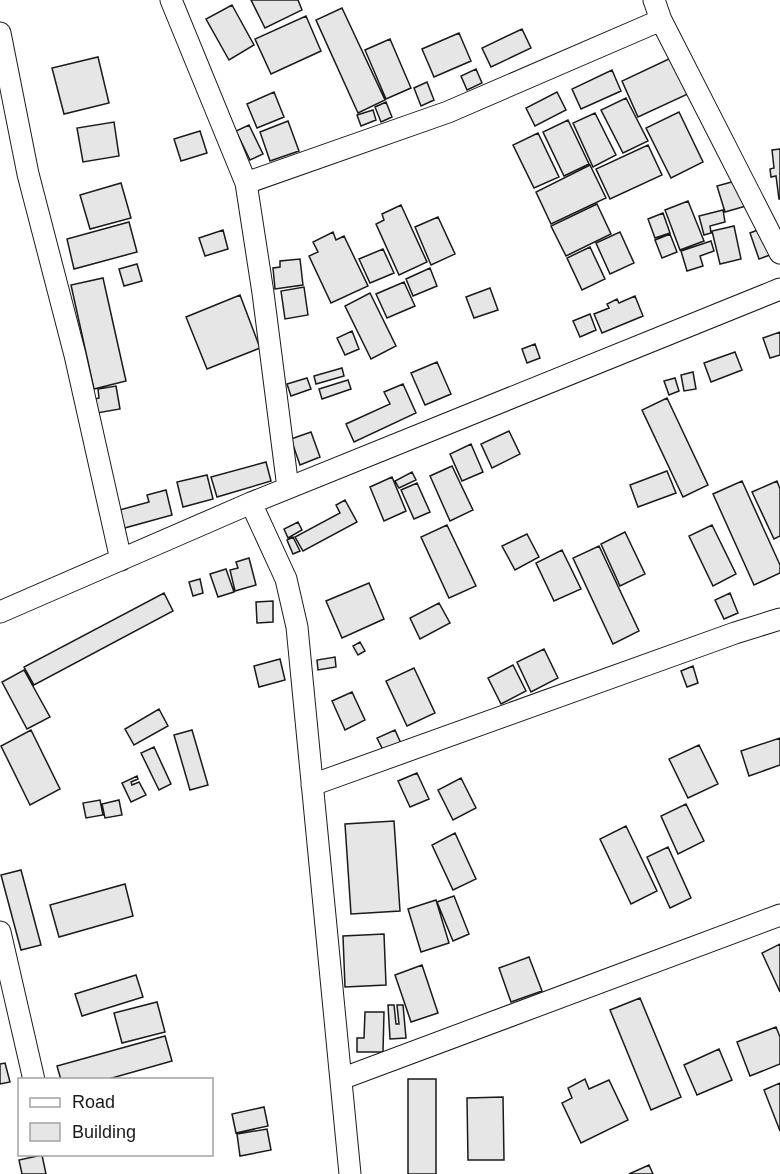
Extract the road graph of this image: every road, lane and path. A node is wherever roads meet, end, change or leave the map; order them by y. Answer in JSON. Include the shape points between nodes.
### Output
{"nodes":[{"id":1,"x":171,"y":0,"type":"edge"},
{"id":2,"x":657,"y":10,"type":"edge"},
{"id":3,"x":0,"y":33,"type":"edge"},
{"id":4,"x":246,"y":183,"type":"junction"},
{"id":5,"x":780,"y":253,"type":"edge"},
{"id":6,"x":780,"y":289,"type":"edge"},
{"id":7,"x":288,"y":488,"type":"junction"},
{"id":8,"x":251,"y":503,"type":"junction"},
{"id":9,"x":122,"y":560,"type":"junction"},
{"id":10,"x":0,"y":612,"type":"edge"},
{"id":11,"x":780,"y":619,"type":"edge"},
{"id":12,"x":312,"y":785,"type":"junction"},
{"id":13,"x":780,"y":915,"type":"edge"},
{"id":14,"x":0,"y":932,"type":"edge"},
{"id":15,"x":34,"y":1078,"type":"edge"},
{"id":16,"x":341,"y":1079,"type":"junction"},
{"id":17,"x":350,"y":1174,"type":"edge"}],
"edges":[{"from":1,"to":4,"type":"street"},
{"from":2,"to":4,"type":"street","via":[[448,112]]},
{"from":2,"to":5,"type":"street"},
{"from":3,"to":9,"type":"street","via":[[28,174]]},
{"from":4,"to":7,"type":"street"},
{"from":6,"to":7,"type":"street"},
{"from":7,"to":8,"type":"street"},
{"from":8,"to":9,"type":"street"},
{"from":8,"to":12,"type":"street","via":[[286,579],[297,627]]},
{"from":9,"to":10,"type":"street"},
{"from":11,"to":12,"type":"street"},
{"from":12,"to":16,"type":"street"},
{"from":13,"to":16,"type":"street"},
{"from":14,"to":15,"type":"street"},
{"from":16,"to":17,"type":"street"}]}
